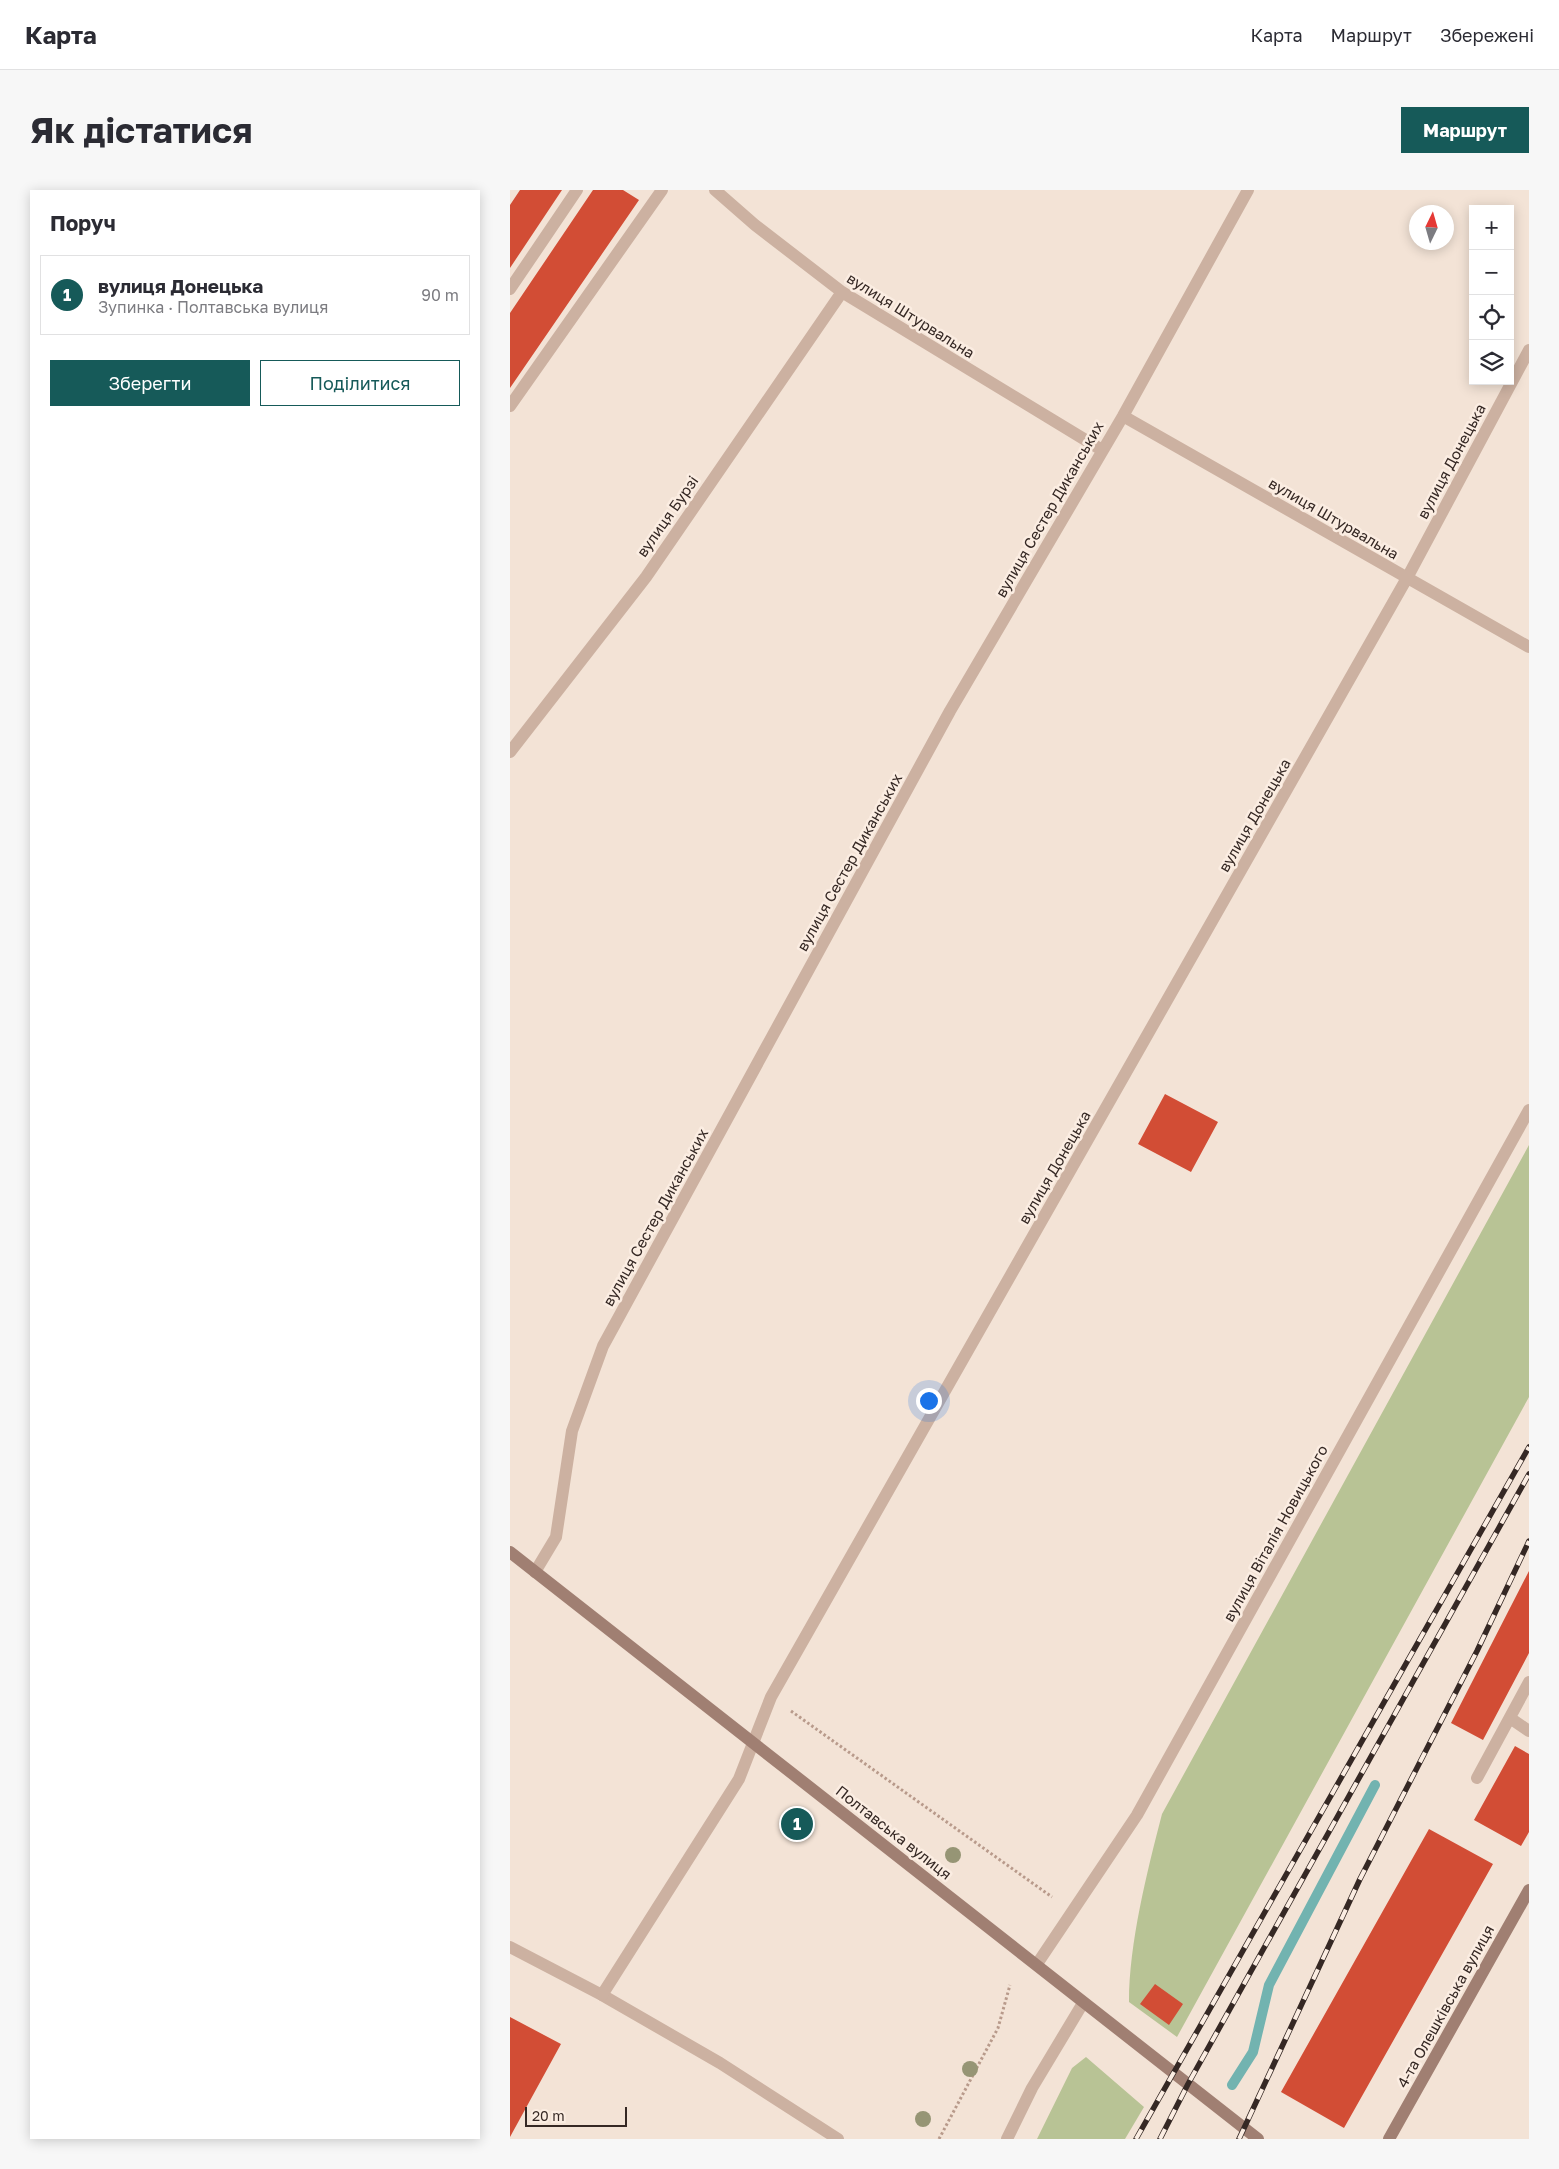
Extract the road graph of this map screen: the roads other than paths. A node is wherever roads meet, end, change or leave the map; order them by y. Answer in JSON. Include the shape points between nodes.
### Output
{"nodes":[{"id":1,"x":577,"y":190,"type":"edge"},
{"id":2,"x":662,"y":190,"type":"edge"},
{"id":3,"x":715,"y":190,"type":"edge"},
{"id":4,"x":1248,"y":190,"type":"edge"},
{"id":5,"x":510,"y":289,"type":"edge"},
{"id":6,"x":842,"y":292,"type":"junction"},
{"id":7,"x":1529,"y":350,"type":"edge"},
{"id":8,"x":510,"y":406,"type":"edge"},
{"id":9,"x":1122,"y":416,"type":"junction"},
{"id":10,"x":1102,"y":450,"type":"junction"},
{"id":11,"x":1407,"y":578,"type":"junction"},
{"id":12,"x":1529,"y":647,"type":"edge"},
{"id":13,"x":510,"y":752,"type":"edge"},
{"id":14,"x":1529,"y":1110,"type":"edge"},
{"id":15,"x":510,"y":1552,"type":"edge"},
{"id":16,"x":535,"y":1572,"type":"junction"},
{"id":17,"x":1529,"y":1682,"type":"edge"},
{"id":18,"x":1510,"y":1718,"type":"junction"},
{"id":19,"x":1529,"y":1731,"type":"edge"},
{"id":20,"x":753,"y":1742,"type":"junction"},
{"id":21,"x":1477,"y":1778,"type":"dead end"},
{"id":22,"x":1529,"y":1890,"type":"edge"},
{"id":23,"x":510,"y":1947,"type":"edge"},
{"id":24,"x":1036,"y":1964,"type":"junction"},
{"id":25,"x":602,"y":1995,"type":"junction"},
{"id":26,"x":1083,"y":2003,"type":"junction"},
{"id":27,"x":838,"y":2139,"type":"edge"},
{"id":28,"x":1007,"y":2139,"type":"edge"},
{"id":29,"x":1258,"y":2139,"type":"edge"},
{"id":30,"x":1389,"y":2139,"type":"edge"}],
"edges":[{"from":1,"to":5,"type":"street"},
{"from":2,"to":8,"type":"street"},
{"from":3,"to":6,"type":"street","name":"вулиця Штурвальна"},
{"from":4,"to":9,"type":"street","name":"вулиця Сестер Диканських"},
{"from":6,"to":10,"type":"street","name":"вулиця Штурвальна"},
{"from":6,"to":13,"type":"street","name":"вулиця Бурзі","via":[[646,577]]},
{"from":7,"to":11,"type":"street","name":"вулиця Донецька"},
{"from":9,"to":10,"type":"street","name":"вулиця Сестер Диканських"},
{"from":9,"to":11,"type":"street","name":"вулиця Штурвальна"},
{"from":10,"to":16,"type":"street","name":"вулиця Сестер Диканських","via":[[950,711],[603,1346],[572,1431],[556,1537]]},
{"from":11,"to":12,"type":"street","name":"вулиця Штурвальна"},
{"from":11,"to":20,"type":"street","name":"вулиця Донецька","via":[[771,1697]]},
{"from":14,"to":24,"type":"street","name":"вулиця Віталія Новицького","via":[[1138,1814]]},
{"from":15,"to":16,"type":"main road","name":"Полтавська вулиця"},
{"from":16,"to":20,"type":"main road","name":"Полтавська вулиця"},
{"from":17,"to":18,"type":"street"},
{"from":18,"to":19,"type":"street"},
{"from":18,"to":21,"type":"street"},
{"from":20,"to":24,"type":"main road","name":"Полтавська вулиця"},
{"from":20,"to":25,"type":"street","name":"вулиця Донецька","via":[[739,1779]]},
{"from":22,"to":30,"type":"main road","name":"4-та Олешківська вулиця"},
{"from":23,"to":25,"type":"street"},
{"from":24,"to":26,"type":"main road","name":"Полтавська вулиця"},
{"from":25,"to":27,"type":"street","via":[[720,2063]]},
{"from":26,"to":28,"type":"street","via":[[1032,2088]]},
{"from":26,"to":29,"type":"main road","name":"Полтавська вулиця"}]}
